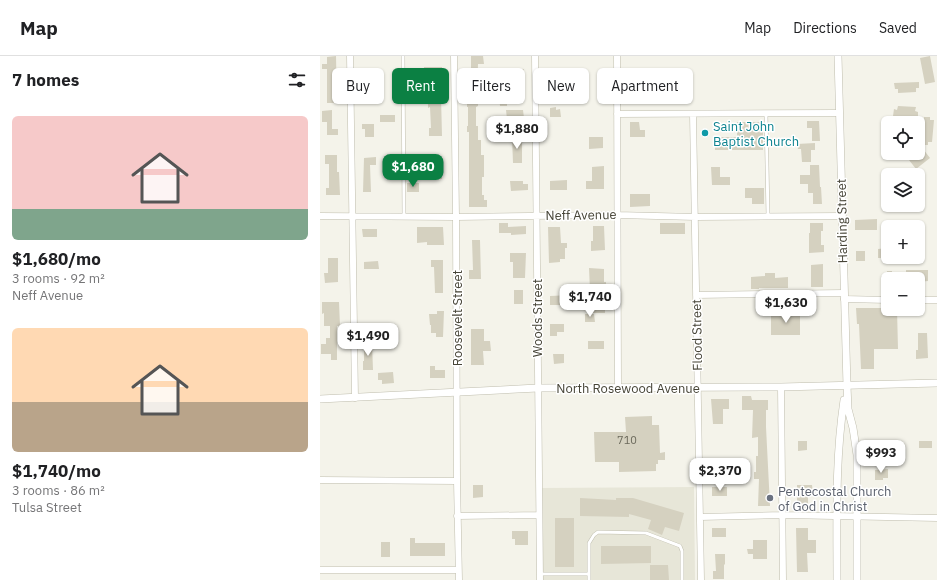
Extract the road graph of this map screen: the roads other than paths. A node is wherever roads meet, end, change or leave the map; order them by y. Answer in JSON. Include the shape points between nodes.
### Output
{"nodes":[{"id":1,"x":350,"y":56,"type":"edge"},
{"id":2,"x":404,"y":56,"type":"edge"},
{"id":3,"x":454,"y":56,"type":"edge"},
{"id":4,"x":535,"y":56,"type":"edge"},
{"id":5,"x":617,"y":56,"type":"edge"},
{"id":6,"x":838,"y":56,"type":"edge"},
{"id":7,"x":840,"y":113,"type":"junction"},
{"id":8,"x":617,"y":114,"type":"junction"},
{"id":9,"x":693,"y":114,"type":"junction"},
{"id":10,"x":766,"y":114,"type":"junction"},
{"id":11,"x":617,"y":215,"type":"junction"},
{"id":12,"x":320,"y":216,"type":"edge"},
{"id":13,"x":353,"y":216,"type":"junction"},
{"id":14,"x":404,"y":216,"type":"junction"},
{"id":15,"x":537,"y":216,"type":"junction"},
{"id":16,"x":696,"y":216,"type":"junction"},
{"id":17,"x":768,"y":216,"type":"junction"},
{"id":18,"x":842,"y":216,"type":"junction"},
{"id":19,"x":456,"y":217,"type":"junction"},
{"id":20,"x":696,"y":295,"type":"junction"},
{"id":21,"x":844,"y":296,"type":"junction"},
{"id":22,"x":881,"y":299,"type":"edge"},
{"id":23,"x":925,"y":300,"type":"edge"},
{"id":24,"x":937,"y":300,"type":"edge"},
{"id":25,"x":937,"y":383,"type":"edge"},
{"id":26,"x":847,"y":386,"type":"junction"},
{"id":27,"x":780,"y":387,"type":"junction"},
{"id":28,"x":538,"y":388,"type":"junction"},
{"id":29,"x":618,"y":388,"type":"junction"},
{"id":30,"x":698,"y":388,"type":"junction"},
{"id":31,"x":457,"y":391,"type":"junction"},
{"id":32,"x":320,"y":398,"type":"edge"},
{"id":33,"x":355,"y":398,"type":"junction"},
{"id":34,"x":320,"y":480,"type":"edge"},
{"id":35,"x":457,"y":481,"type":"junction"},
{"id":36,"x":539,"y":515,"type":"junction"},
{"id":37,"x":783,"y":515,"type":"junction"},
{"id":38,"x":457,"y":516,"type":"junction"},
{"id":39,"x":836,"y":516,"type":"junction"},
{"id":40,"x":700,"y":517,"type":"junction"},
{"id":41,"x":857,"y":517,"type":"junction"},
{"id":42,"x":937,"y":518,"type":"edge"},
{"id":43,"x":320,"y":570,"type":"edge"},
{"id":44,"x":458,"y":570,"type":"junction"},
{"id":45,"x":589,"y":574,"type":"junction"},
{"id":46,"x":540,"y":577,"type":"edge"},
{"id":47,"x":459,"y":580,"type":"edge"},
{"id":48,"x":589,"y":580,"type":"edge"},
{"id":49,"x":682,"y":580,"type":"edge"},
{"id":50,"x":701,"y":580,"type":"edge"},
{"id":51,"x":783,"y":580,"type":"edge"},
{"id":52,"x":837,"y":580,"type":"edge"},
{"id":53,"x":857,"y":580,"type":"edge"}],
"edges":[{"from":1,"to":13,"type":"street"},
{"from":2,"to":14,"type":"lane"},
{"from":3,"to":19,"type":"street","name":"Roosevelt Street"},
{"from":4,"to":15,"type":"street","name":"Woods Street"},
{"from":5,"to":8,"type":"street"},
{"from":6,"to":7,"type":"street","name":"Harding Street"},
{"from":7,"to":10,"type":"street"},
{"from":7,"to":18,"type":"street","name":"Harding Street"},
{"from":8,"to":9,"type":"street"},
{"from":8,"to":11,"type":"street"},
{"from":9,"to":10,"type":"street"},
{"from":9,"to":16,"type":"street","name":"Flood Street"},
{"from":10,"to":17,"type":"lane"},
{"from":11,"to":15,"type":"street","name":"Neff Avenue"},
{"from":11,"to":16,"type":"street","name":"Neff Avenue"},
{"from":11,"to":29,"type":"street"},
{"from":12,"to":13,"type":"street","name":"Neff Avenue"},
{"from":13,"to":14,"type":"street","name":"Neff Avenue"},
{"from":13,"to":33,"type":"street"},
{"from":14,"to":19,"type":"street","name":"Neff Avenue"},
{"from":15,"to":19,"type":"street","name":"Neff Avenue"},
{"from":15,"to":28,"type":"street","name":"Woods Street"},
{"from":16,"to":17,"type":"street","name":"Neff Avenue"},
{"from":16,"to":20,"type":"street","name":"Flood Street"},
{"from":17,"to":18,"type":"street","name":"Neff Avenue"},
{"from":18,"to":21,"type":"street","name":"Harding Street"},
{"from":19,"to":31,"type":"street","name":"Roosevelt Street"},
{"from":20,"to":21,"type":"street"},
{"from":20,"to":30,"type":"street","name":"Flood Street"},
{"from":21,"to":22,"type":"street"},
{"from":21,"to":26,"type":"street","name":"Harding Street"},
{"from":23,"to":24,"type":"street"},
{"from":25,"to":26,"type":"street","name":"North Rosewood Avenue"},
{"from":26,"to":27,"type":"street","name":"North Rosewood Avenue"},
{"from":26,"to":39,"type":"street","name":"Harding Street","via":[[838,450]]},
{"from":26,"to":41,"type":"street","name":"Harding Street","via":[[856,455]]},
{"from":27,"to":30,"type":"street","name":"North Rosewood Avenue"},
{"from":27,"to":37,"type":"street"},
{"from":28,"to":29,"type":"street","name":"North Rosewood Avenue"},
{"from":28,"to":31,"type":"street","name":"North Rosewood Avenue"},
{"from":28,"to":36,"type":"street","name":"Woods Street"},
{"from":29,"to":30,"type":"street","name":"North Rosewood Avenue"},
{"from":30,"to":40,"type":"street","name":"Flood Street"},
{"from":31,"to":33,"type":"street","name":"North Rosewood Avenue"},
{"from":31,"to":35,"type":"street","name":"Roosevelt Street"},
{"from":32,"to":33,"type":"street","name":"North Rosewood Avenue"},
{"from":34,"to":35,"type":"street"},
{"from":35,"to":38,"type":"street","name":"Roosevelt Street"},
{"from":36,"to":38,"type":"street"},
{"from":36,"to":46,"type":"street","name":"Woods Street"},
{"from":37,"to":39,"type":"street"},
{"from":37,"to":40,"type":"street"},
{"from":37,"to":51,"type":"street"},
{"from":38,"to":44,"type":"street","name":"Roosevelt Street"},
{"from":39,"to":41,"type":"street"},
{"from":39,"to":52,"type":"street","name":"Harding Street"},
{"from":40,"to":50,"type":"street","name":"Flood Street"},
{"from":41,"to":42,"type":"street"},
{"from":41,"to":53,"type":"street","name":"Harding Street"},
{"from":43,"to":44,"type":"street"},
{"from":44,"to":47,"type":"street","name":"Roosevelt Street"},
{"from":45,"to":46,"type":"lane"},
{"from":45,"to":48,"type":"lane"},
{"from":45,"to":49,"type":"lane","via":[[589,543],[594,534],[640,532],[680,546]]}]}
